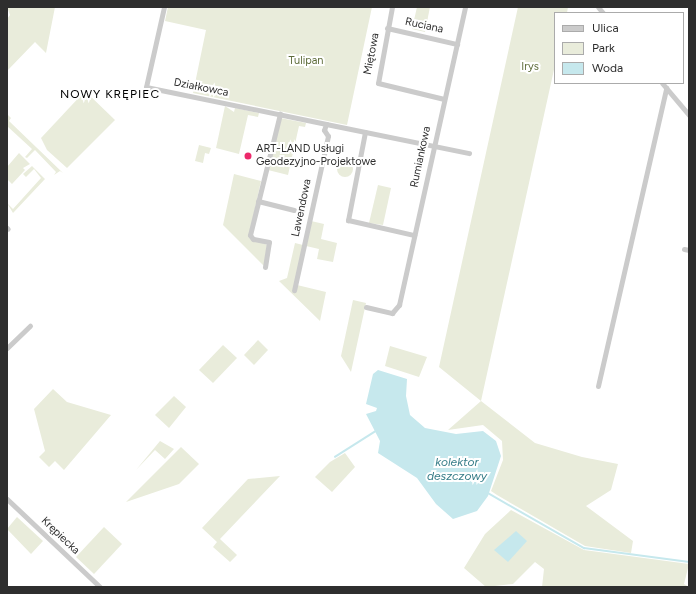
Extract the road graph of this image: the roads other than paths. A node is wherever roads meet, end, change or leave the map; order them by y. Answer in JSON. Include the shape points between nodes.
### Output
{"nodes":[{"id":1,"x":164,"y":7,"type":"edge"},
{"id":2,"x":392,"y":7,"type":"edge"},
{"id":3,"x":465,"y":7,"type":"edge"},
{"id":4,"x":387,"y":28,"type":"junction"},
{"id":5,"x":457,"y":44,"type":"junction"},
{"id":6,"x":664,"y":85,"type":"edge"},
{"id":7,"x":444,"y":99,"type":"junction"},
{"id":8,"x":280,"y":114,"type":"junction"},
{"id":9,"x":689,"y":115,"type":"edge"},
{"id":10,"x":326,"y":124,"type":"junction"},
{"id":11,"x":365,"y":132,"type":"junction"},
{"id":12,"x":434,"y":146,"type":"junction"},
{"id":13,"x":469,"y":153,"type":"dead end"},
{"id":14,"x":258,"y":201,"type":"junction"},
{"id":15,"x":294,"y":210,"type":"dead end"},
{"id":16,"x":414,"y":235,"type":"junction"},
{"id":17,"x":265,"y":267,"type":"dead end"},
{"id":18,"x":294,"y":290,"type":"dead end"},
{"id":19,"x":366,"y":306,"type":"dead end"},
{"id":20,"x":30,"y":326,"type":"dead end"},
{"id":21,"x":7,"y":348,"type":"edge"},
{"id":22,"x":598,"y":386,"type":"dead end"},
{"id":23,"x":7,"y":499,"type":"edge"},
{"id":24,"x":100,"y":587,"type":"edge"}],
"edges":[{"from":1,"to":8,"type":"street","name":"Działkowca","via":[[146,87]]},
{"from":2,"to":4,"type":"street","name":"Miętowa"},
{"from":3,"to":5,"type":"street","name":"Rumiankowa"},
{"from":4,"to":5,"type":"street","name":"Ruciana"},
{"from":4,"to":7,"type":"street","name":"Miętowa","via":[[378,83]]},
{"from":5,"to":7,"type":"street","name":"Rumiankowa"},
{"from":6,"to":9,"type":"street"},
{"from":6,"to":22,"type":"street"},
{"from":7,"to":12,"type":"street","name":"Rumiankowa"},
{"from":8,"to":10,"type":"street","name":"Działkowca"},
{"from":8,"to":14,"type":"street"},
{"from":10,"to":11,"type":"street","name":"Działkowca"},
{"from":10,"to":18,"type":"street","name":"Lawendowa","via":[[324,130],[328,136]]},
{"from":11,"to":12,"type":"street"},
{"from":11,"to":16,"type":"street","via":[[348,220]]},
{"from":12,"to":13,"type":"street"},
{"from":12,"to":16,"type":"street","name":"Rumiankowa"},
{"from":14,"to":15,"type":"street"},
{"from":14,"to":17,"type":"street","via":[[250,234],[253,239],[269,242]]},
{"from":16,"to":19,"type":"street","name":"Rumiankowa","via":[[396,311],[392,313]]},
{"from":20,"to":21,"type":"street"},
{"from":23,"to":24,"type":"street","name":"Krępiecka"}]}
